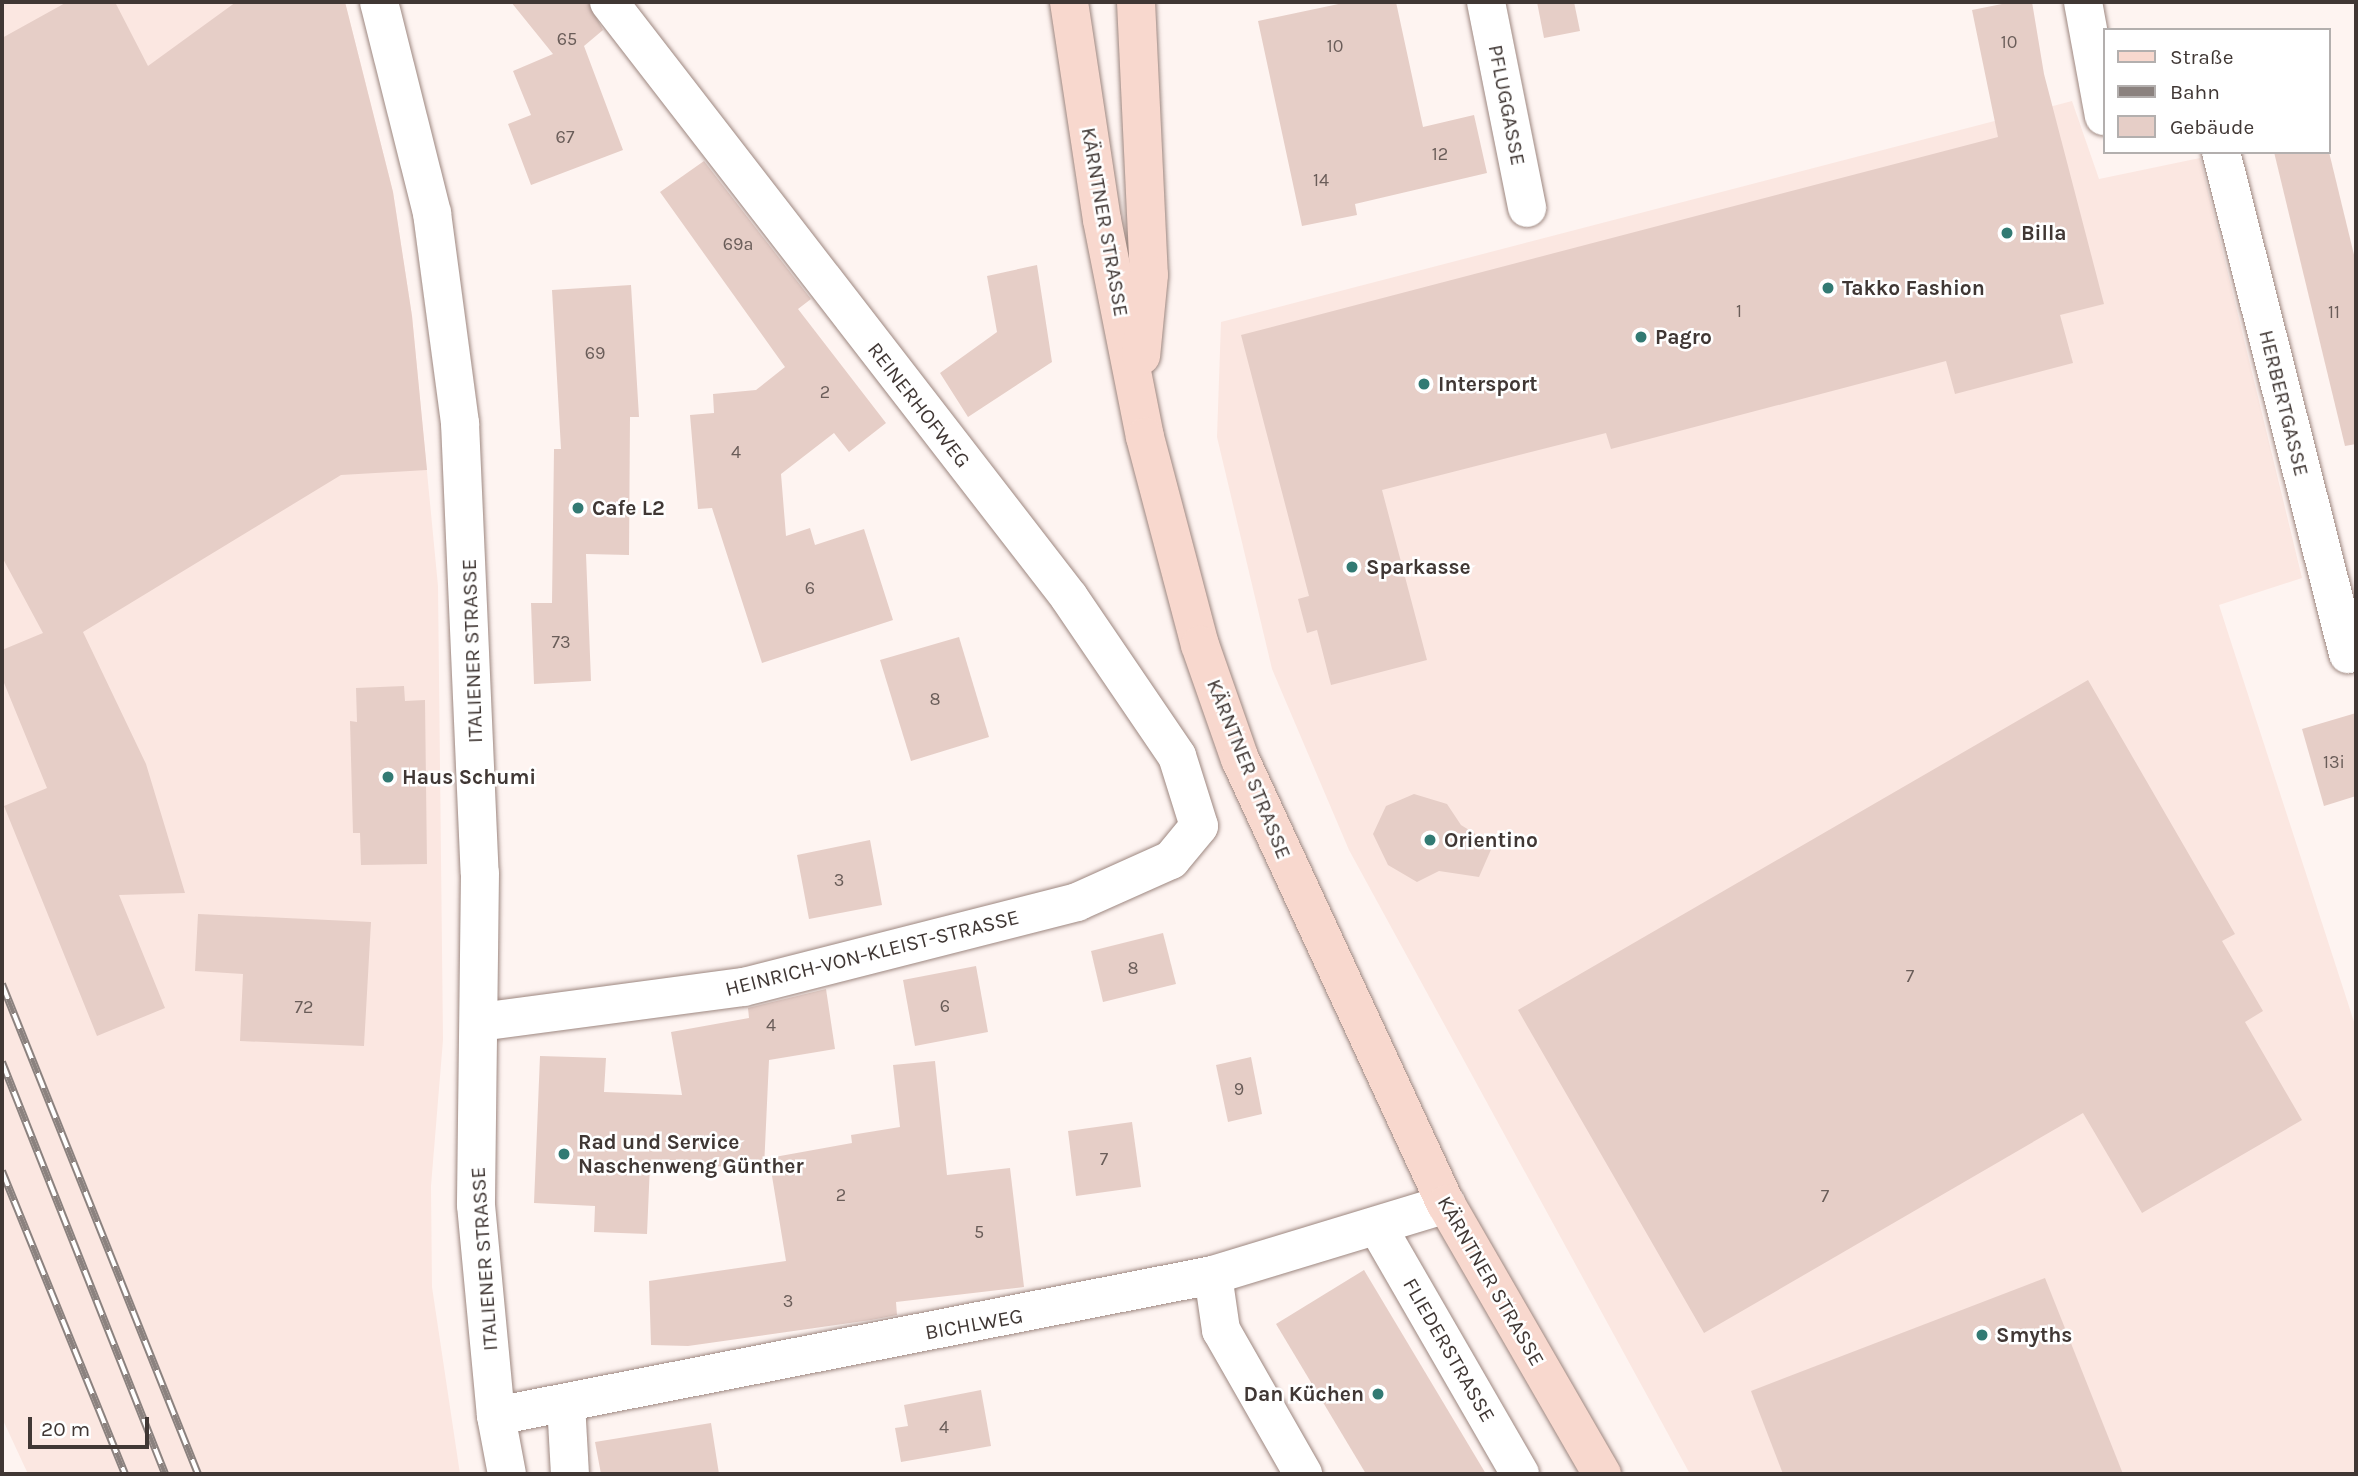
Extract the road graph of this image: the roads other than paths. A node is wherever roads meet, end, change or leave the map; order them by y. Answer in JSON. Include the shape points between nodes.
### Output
{"nodes":[{"id":1,"x":379,"y":2,"type":"edge"},
{"id":2,"x":609,"y":2,"type":"edge"},
{"id":3,"x":1069,"y":2,"type":"edge"},
{"id":4,"x":1136,"y":2,"type":"edge"},
{"id":5,"x":1486,"y":2,"type":"edge"},
{"id":6,"x":2082,"y":2,"type":"edge"},
{"id":7,"x":2102,"y":106,"type":"edge"},
{"id":8,"x":2222,"y":154,"type":"edge"},
{"id":9,"x":1527,"y":208,"type":"dead end"},
{"id":10,"x":1136,"y":397,"type":"junction"},
{"id":11,"x":2348,"y":654,"type":"dead end"},
{"id":12,"x":1199,"y":826,"type":"joint"},
{"id":13,"x":480,"y":1023,"type":"junction"},
{"id":14,"x":1446,"y":1204,"type":"junction"},
{"id":15,"x":1377,"y":1226,"type":"junction"},
{"id":16,"x":1213,"y":1275,"type":"junction"},
{"id":17,"x":566,"y":1403,"type":"junction"},
{"id":18,"x":496,"y":1416,"type":"junction"},
{"id":19,"x":507,"y":1474,"type":"edge"},
{"id":20,"x":570,"y":1474,"type":"edge"},
{"id":21,"x":1303,"y":1474,"type":"edge"},
{"id":22,"x":1520,"y":1474,"type":"edge"},
{"id":23,"x":1602,"y":1474,"type":"edge"}],
"edges":[{"from":1,"to":13,"type":"street","name":"ITALIENER STRASSE","via":[[432,213],[460,423],[473,649]]},
{"from":2,"to":12,"type":"street","name":"REINERHOFWEG","via":[[1069,597],[1177,756]]},
{"from":3,"to":10,"type":"main road","name":"KÄRNTNER STRASSE","via":[[1102,220]]},
{"from":4,"to":10,"type":"main road","via":[[1149,275]]},
{"from":5,"to":9,"type":"street","name":"PFLUGGASSE"},
{"from":6,"to":7,"type":"street"},
{"from":8,"to":11,"type":"street","name":"HERBERTGASSE"},
{"from":10,"to":14,"type":"main road","name":"KÄRNTNER STRASSE","via":[[1200,645],[1240,758]]},
{"from":12,"to":13,"type":"street","name":"HEINRICH-VON-KLEIST-STRASSE","via":[[1171,860],[1077,902],[744,987]]},
{"from":13,"to":18,"type":"street","name":"ITALIENER STRASSE","via":[[476,1205]]},
{"from":14,"to":15,"type":"street","name":"BICHLWEG"},
{"from":14,"to":23,"type":"main road","name":"KÄRNTNER STRASSE"},
{"from":15,"to":16,"type":"street","name":"BICHLWEG"},
{"from":15,"to":22,"type":"street","name":"FLIEDERSTRASSE"},
{"from":16,"to":17,"type":"street","name":"BICHLWEG"},
{"from":16,"to":21,"type":"street","via":[[1221,1330]]},
{"from":17,"to":18,"type":"street","name":"BICHLWEG"},
{"from":17,"to":20,"type":"street"},
{"from":18,"to":19,"type":"street","name":"ITALIENER STRASSE"}]}
